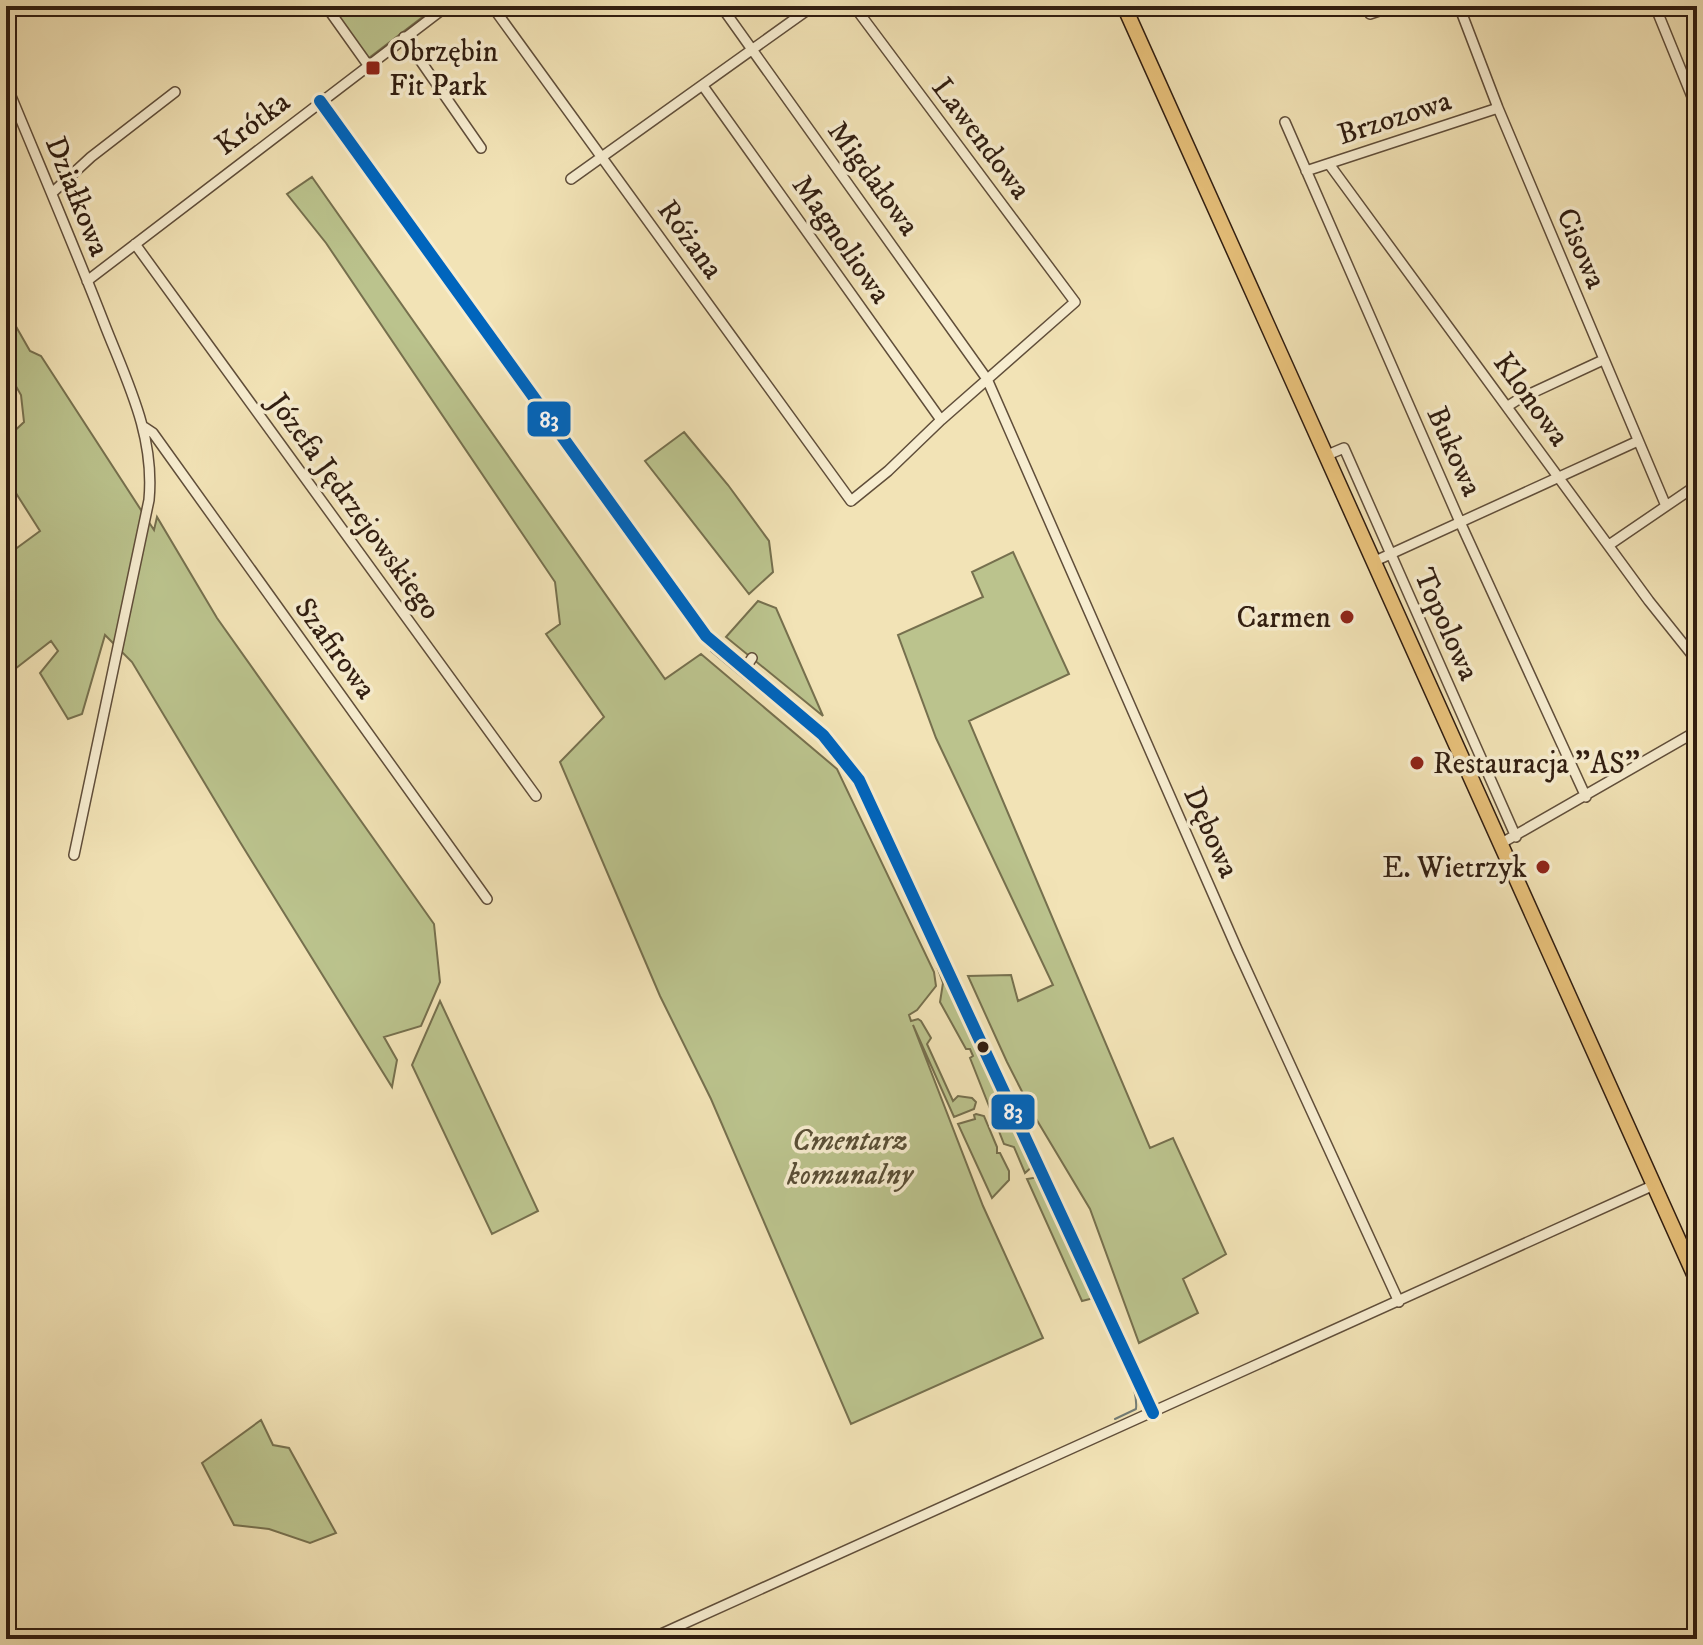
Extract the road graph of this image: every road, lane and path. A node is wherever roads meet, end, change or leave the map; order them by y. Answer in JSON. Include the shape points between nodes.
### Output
{"nodes":[{"id":1,"x":326,"y":6,"type":"edge"},
{"id":2,"x":447,"y":6,"type":"edge"},
{"id":3,"x":492,"y":6,"type":"edge"},
{"id":4,"x":721,"y":6,"type":"edge"},
{"id":5,"x":813,"y":6,"type":"edge"},
{"id":6,"x":854,"y":6,"type":"edge"},
{"id":7,"x":1124,"y":6,"type":"edge"},
{"id":8,"x":1394,"y":6,"type":"edge"},
{"id":9,"x":1459,"y":6,"type":"edge"},
{"id":10,"x":1655,"y":6,"type":"edge"},
{"id":11,"x":1370,"y":14,"type":"dead end"},
{"id":12,"x":404,"y":37,"type":"junction"},
{"id":13,"x":753,"y":49,"type":"junction"},
{"id":14,"x":368,"y":65,"type":"junction"},
{"id":15,"x":6,"y":84,"type":"edge"},
{"id":16,"x":703,"y":86,"type":"junction"},
{"id":17,"x":175,"y":92,"type":"dead end"},
{"id":18,"x":320,"y":101,"type":"junction"},
{"id":19,"x":1498,"y":108,"type":"junction"},
{"id":20,"x":1697,"y":109,"type":"edge"},
{"id":21,"x":1285,"y":122,"type":"dead end"},
{"id":22,"x":481,"y":148,"type":"dead end"},
{"id":23,"x":602,"y":157,"type":"junction"},
{"id":24,"x":1329,"y":164,"type":"junction"},
{"id":25,"x":1306,"y":171,"type":"junction"},
{"id":26,"x":571,"y":179,"type":"dead end"},
{"id":27,"x":52,"y":193,"type":"junction"},
{"id":28,"x":135,"y":244,"type":"junction"},
{"id":29,"x":87,"y":281,"type":"junction"},
{"id":30,"x":1603,"y":360,"type":"junction"},
{"id":31,"x":987,"y":379,"type":"junction"},
{"id":32,"x":1508,"y":406,"type":"junction"},
{"id":33,"x":941,"y":420,"type":"junction"},
{"id":34,"x":144,"y":427,"type":"junction"},
{"id":35,"x":1638,"y":441,"type":"junction"},
{"id":36,"x":1325,"y":456,"type":"junction"},
{"id":37,"x":1559,"y":477,"type":"junction"},
{"id":38,"x":1697,"y":485,"type":"edge"},
{"id":39,"x":1666,"y":506,"type":"junction"},
{"id":40,"x":1460,"y":522,"type":"junction"},
{"id":41,"x":1609,"y":545,"type":"junction"},
{"id":42,"x":1390,"y":554,"type":"junction"},
{"id":43,"x":1373,"y":562,"type":"junction"},
{"id":44,"x":752,"y":658,"type":"dead end"},
{"id":45,"x":1697,"y":661,"type":"edge"},
{"id":46,"x":744,"y":670,"type":"junction"},
{"id":47,"x":1697,"y":731,"type":"edge"},
{"id":48,"x":536,"y":796,"type":"dead end"},
{"id":49,"x":1586,"y":797,"type":"junction"},
{"id":50,"x":1516,"y":837,"type":"junction"},
{"id":51,"x":1500,"y":844,"type":"junction"},
{"id":52,"x":74,"y":855,"type":"dead end"},
{"id":53,"x":487,"y":899,"type":"dead end"},
{"id":54,"x":1654,"y":1185,"type":"junction"},
{"id":55,"x":1697,"y":1281,"type":"edge"},
{"id":56,"x":1399,"y":1302,"type":"junction"},
{"id":57,"x":1153,"y":1413,"type":"junction"},
{"id":58,"x":650,"y":1639,"type":"edge"}],
"edges":[{"from":1,"to":14,"type":"street"},
{"from":2,"to":12,"type":"street","name":"Krótka"},
{"from":3,"to":23,"type":"street","name":"Różana"},
{"from":4,"to":13,"type":"street","name":"Migdałowa"},
{"from":5,"to":13,"type":"street"},
{"from":6,"to":31,"type":"street","name":"Lawendowa","via":[[1075,302]]},
{"from":7,"to":36,"type":"main road"},
{"from":8,"to":11,"type":"street"},
{"from":9,"to":19,"type":"street","name":"Cisowa"},
{"from":10,"to":20,"type":"street"},
{"from":12,"to":14,"type":"street","name":"Krótka"},
{"from":12,"to":22,"type":"street"},
{"from":13,"to":16,"type":"street"},
{"from":13,"to":31,"type":"street","name":"Migdałowa"},
{"from":14,"to":18,"type":"street","name":"Krótka"},
{"from":15,"to":27,"type":"street","name":"Działkowa"},
{"from":16,"to":23,"type":"street"},
{"from":16,"to":33,"type":"street","name":"Magnoliowa"},
{"from":17,"to":27,"type":"street"},
{"from":18,"to":28,"type":"street","name":"Krótka"},
{"from":18,"to":46,"type":"street","via":[[706,636]]},
{"from":19,"to":24,"type":"street","name":"Brzozowa"},
{"from":19,"to":30,"type":"street","name":"Cisowa"},
{"from":21,"to":25,"type":"street","name":"Bukowa"},
{"from":23,"to":26,"type":"street"},
{"from":23,"to":33,"type":"street","name":"Różana","via":[[851,501]]},
{"from":24,"to":25,"type":"street","name":"Brzozowa"},
{"from":24,"to":32,"type":"street","name":"Klonowa"},
{"from":25,"to":40,"type":"street","name":"Bukowa"},
{"from":27,"to":29,"type":"street","name":"Działkowa"},
{"from":28,"to":29,"type":"street","name":"Krótka"},
{"from":28,"to":48,"type":"street","name":"Józefa Jędrzejowskiego"},
{"from":29,"to":34,"type":"street","name":"Działkowa"},
{"from":30,"to":32,"type":"street"},
{"from":30,"to":35,"type":"street","name":"Cisowa"},
{"from":31,"to":33,"type":"street"},
{"from":31,"to":56,"type":"street","name":"Dębowa","via":[[1237,949]]},
{"from":32,"to":37,"type":"street","name":"Klonowa"},
{"from":34,"to":52,"type":"street","via":[[150,456],[149,500]]},
{"from":34,"to":53,"type":"street","name":"Szafirowa"},
{"from":35,"to":37,"type":"street"},
{"from":35,"to":39,"type":"street","name":"Cisowa"},
{"from":36,"to":42,"type":"street","name":"Topolowa","via":[[1344,448]]},
{"from":36,"to":43,"type":"main road"},
{"from":37,"to":40,"type":"street"},
{"from":37,"to":41,"type":"street","name":"Klonowa"},
{"from":38,"to":39,"type":"street"},
{"from":39,"to":41,"type":"street"},
{"from":40,"to":42,"type":"street"},
{"from":40,"to":49,"type":"street","name":"Bukowa"},
{"from":41,"to":45,"type":"street","name":"Klonowa"},
{"from":42,"to":43,"type":"street"},
{"from":42,"to":50,"type":"street","name":"Topolowa"},
{"from":43,"to":51,"type":"main road"},
{"from":44,"to":46,"type":"street"},
{"from":46,"to":57,"type":"street","via":[[823,735],[859,780],[897,873]]},
{"from":47,"to":49,"type":"street"},
{"from":49,"to":50,"type":"street"},
{"from":50,"to":51,"type":"street"},
{"from":51,"to":54,"type":"main road"},
{"from":54,"to":55,"type":"main road"},
{"from":54,"to":56,"type":"street"},
{"from":56,"to":57,"type":"street"},
{"from":57,"to":58,"type":"street"}]}
